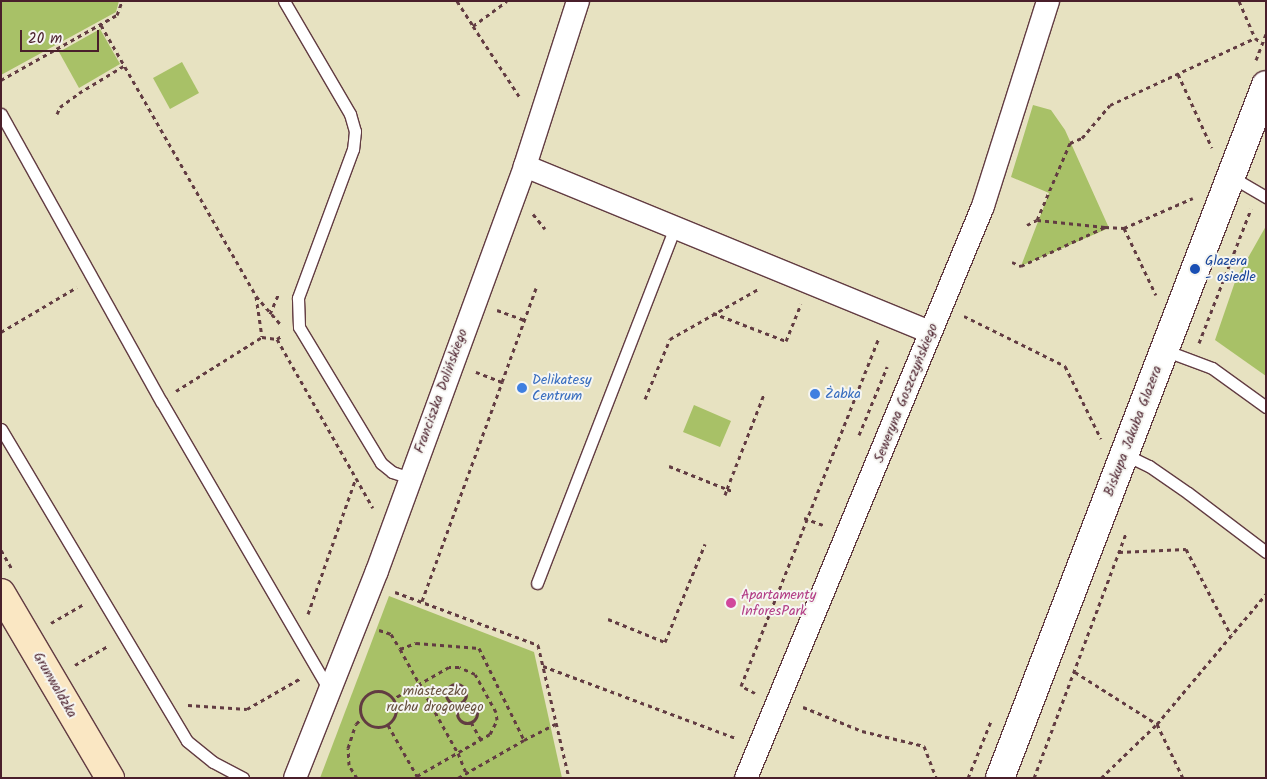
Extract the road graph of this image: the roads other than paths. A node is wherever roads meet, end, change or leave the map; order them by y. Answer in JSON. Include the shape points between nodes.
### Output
{"nodes":[{"id":1,"x":284,"y":1,"type":"edge"},
{"id":2,"x":578,"y":1,"type":"edge"},
{"id":3,"x":1048,"y":1,"type":"edge"},
{"id":4,"x":1266,"y":85,"type":"edge"},
{"id":5,"x":1,"y":114,"type":"edge"},
{"id":6,"x":525,"y":166,"type":"junction"},
{"id":7,"x":1230,"y":176,"type":"junction"},
{"id":8,"x":1262,"y":195,"type":"edge"},
{"id":9,"x":675,"y":227,"type":"junction"},
{"id":10,"x":930,"y":332,"type":"junction"},
{"id":11,"x":1164,"y":350,"type":"junction"},
{"id":12,"x":1266,"y":406,"type":"edge"},
{"id":13,"x":1,"y":429,"type":"edge"},
{"id":14,"x":1114,"y":448,"type":"junction"},
{"id":15,"x":410,"y":478,"type":"junction"},
{"id":16,"x":1266,"y":552,"type":"edge"},
{"id":17,"x":537,"y":584,"type":"dead end"},
{"id":18,"x":2,"y":595,"type":"edge"},
{"id":19,"x":329,"y":690,"type":"junction"},
{"id":20,"x":110,"y":778,"type":"edge"},
{"id":21,"x":244,"y":778,"type":"edge"},
{"id":22,"x":295,"y":778,"type":"edge"},
{"id":23,"x":746,"y":778,"type":"edge"},
{"id":24,"x":1000,"y":778,"type":"edge"}],
"edges":[{"from":1,"to":15,"type":"lane","via":[[350,114],[355,132],[353,149],[298,298],[299,327],[381,463],[392,472]]},
{"from":2,"to":6,"type":"street","name":"Franciszka Dolińskiego"},
{"from":3,"to":10,"type":"street","name":"Seweryna Goszczyńskiego","via":[[983,206]]},
{"from":4,"to":7,"type":"street","name":"Biskupa Jakuba Glazera"},
{"from":5,"to":19,"type":"lane","via":[[92,279]]},
{"from":6,"to":9,"type":"street"},
{"from":6,"to":15,"type":"street","name":"Franciszka Dolińskiego"},
{"from":7,"to":8,"type":"lane"},
{"from":7,"to":11,"type":"street","name":"Biskupa Jakuba Glazera"},
{"from":9,"to":10,"type":"street"},
{"from":9,"to":17,"type":"lane"},
{"from":10,"to":23,"type":"street","name":"Seweryna Goszczyńskiego"},
{"from":11,"to":12,"type":"lane","via":[[1212,368]]},
{"from":11,"to":14,"type":"street","name":"Biskupa Jakuba Glazera"},
{"from":13,"to":21,"type":"lane","via":[[187,742],[213,762]]},
{"from":14,"to":16,"type":"lane","via":[[1150,466]]},
{"from":14,"to":24,"type":"street","name":"Biskupa Jakuba Glazera"},
{"from":15,"to":19,"type":"street","name":"Franciszka Dolińskiego"},
{"from":18,"to":20,"type":"main road","name":"Grunwaldzka"},
{"from":19,"to":22,"type":"street","name":"Franciszka Dolińskiego"}]}
